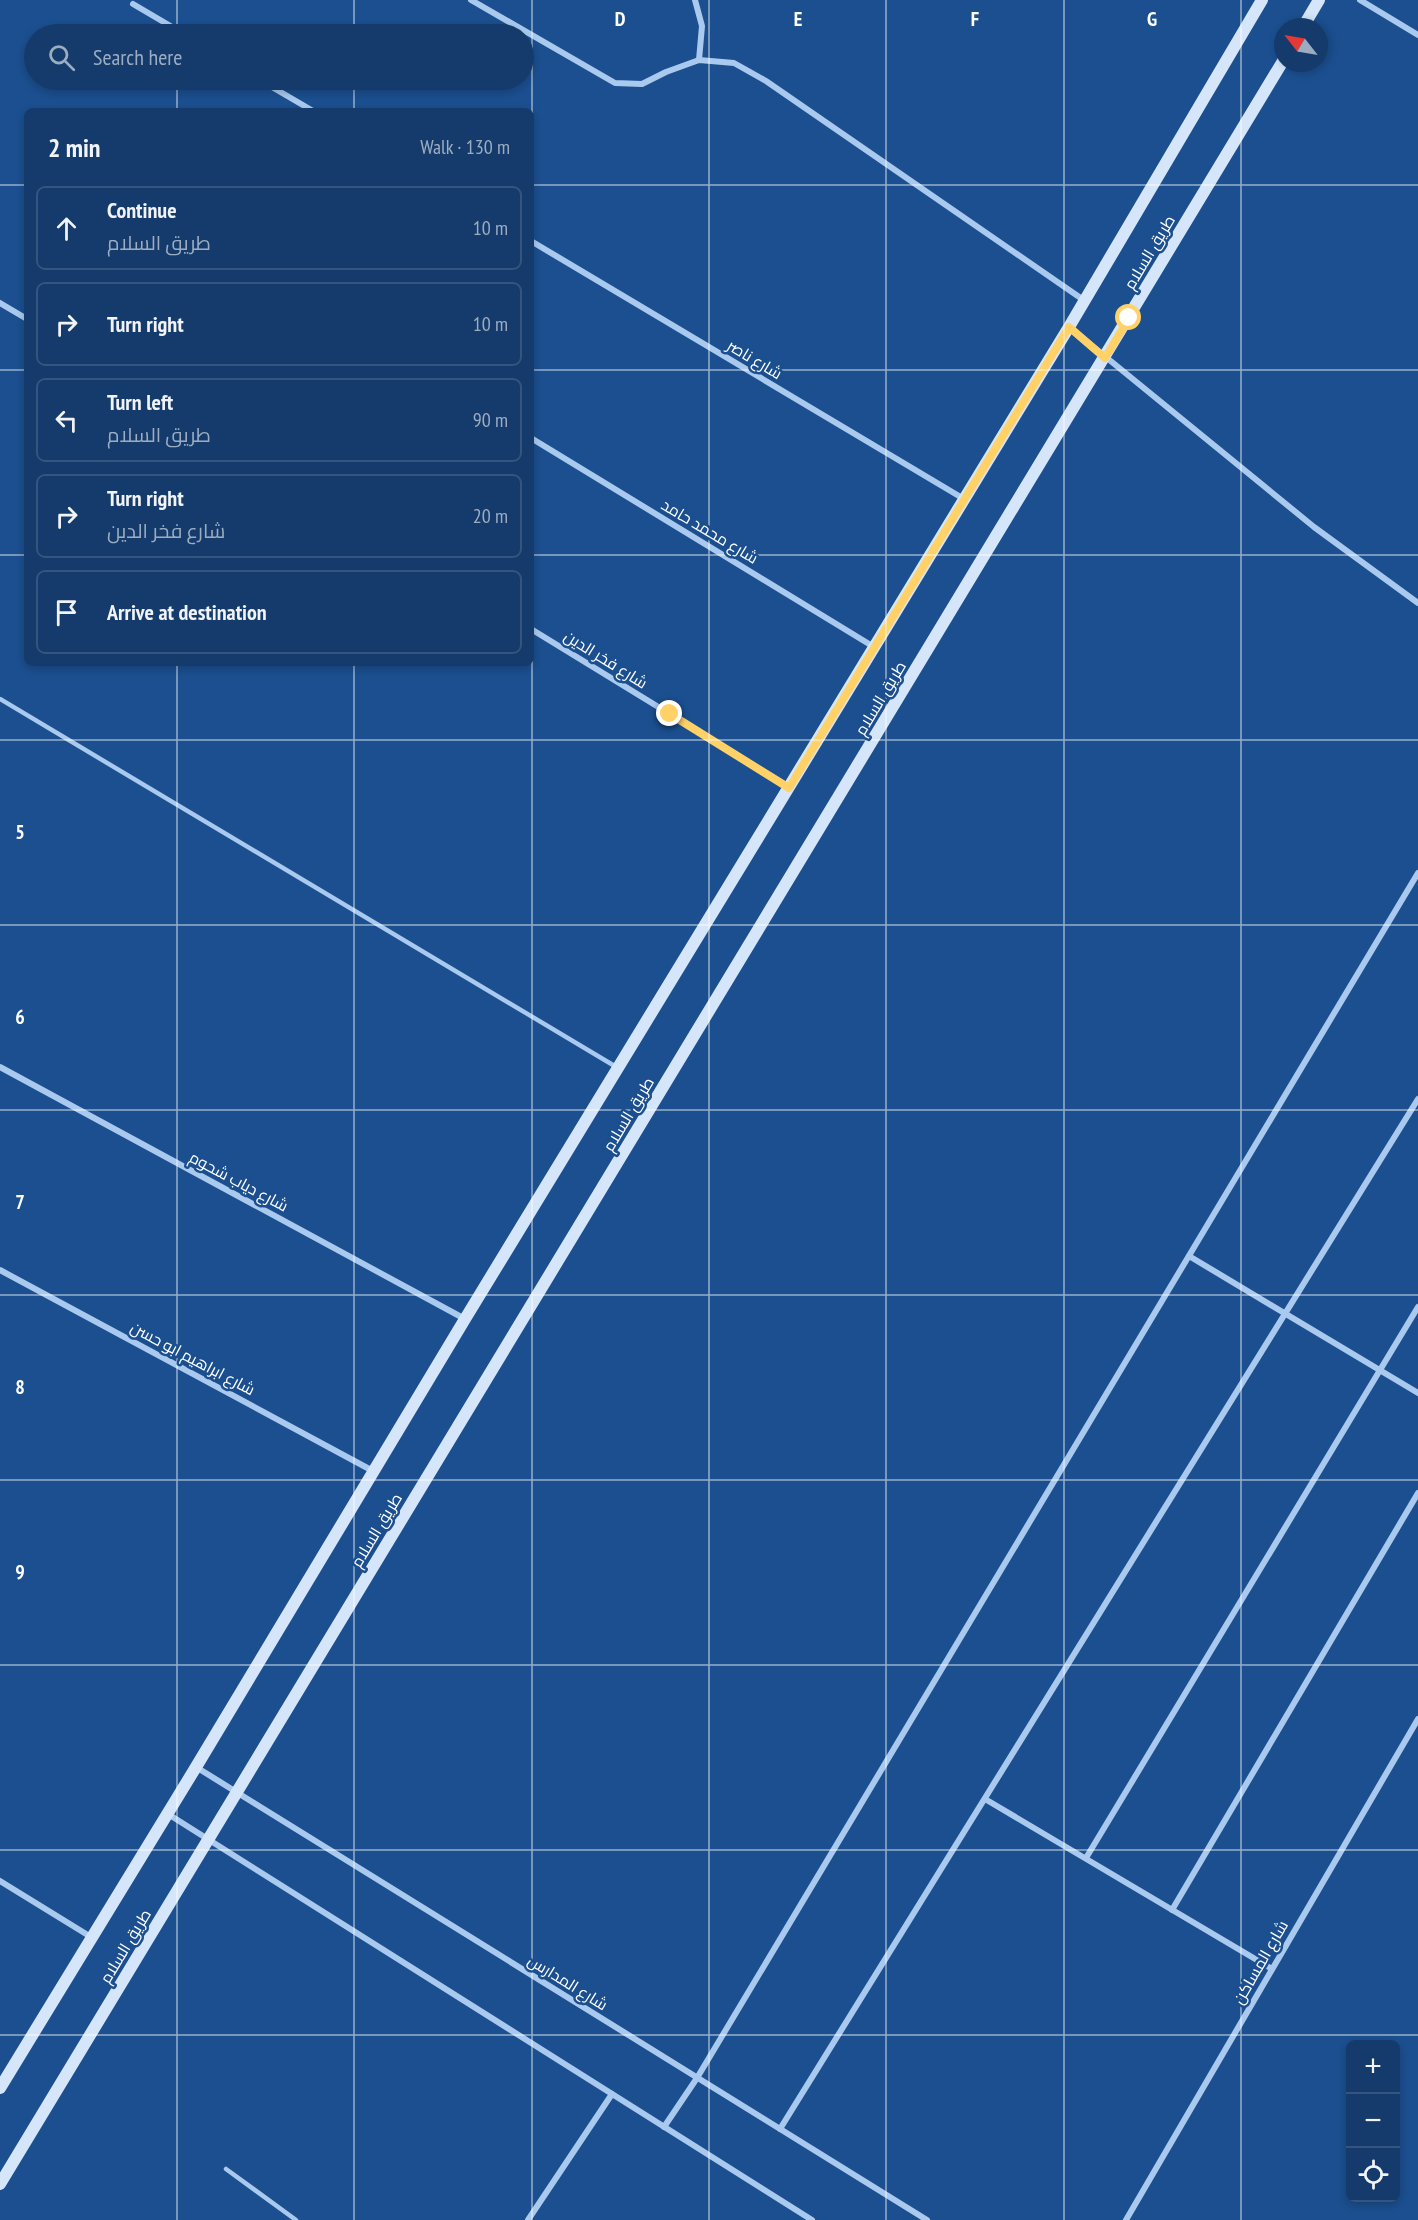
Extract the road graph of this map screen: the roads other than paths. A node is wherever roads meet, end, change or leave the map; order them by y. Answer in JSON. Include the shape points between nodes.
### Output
{"nodes":[{"id":1,"x":471,"y":0,"type":"edge"},
{"id":2,"x":695,"y":0,"type":"edge"},
{"id":3,"x":1262,"y":0,"type":"edge"},
{"id":4,"x":1319,"y":0,"type":"edge"},
{"id":5,"x":1360,"y":0,"type":"edge"},
{"id":6,"x":134,"y":4,"type":"dead end"},
{"id":7,"x":1308,"y":18,"type":"edge"},
{"id":8,"x":167,"y":24,"type":"edge"},
{"id":9,"x":513,"y":24,"type":"edge"},
{"id":10,"x":1418,"y":35,"type":"edge"},
{"id":11,"x":534,"y":36,"type":"edge"},
{"id":12,"x":699,"y":60,"type":"junction"},
{"id":13,"x":1276,"y":72,"type":"edge"},
{"id":14,"x":277,"y":90,"type":"edge"},
{"id":15,"x":308,"y":108,"type":"edge"},
{"id":16,"x":534,"y":243,"type":"edge"},
{"id":17,"x":1085,"y":301,"type":"junction"},
{"id":18,"x":0,"y":303,"type":"edge"},
{"id":19,"x":24,"y":317,"type":"edge"},
{"id":20,"x":1069,"y":327,"type":"junction"},
{"id":21,"x":1105,"y":358,"type":"junction"},
{"id":22,"x":534,"y":440,"type":"edge"},
{"id":23,"x":964,"y":499,"type":"junction"},
{"id":24,"x":1418,"y":603,"type":"edge"},
{"id":25,"x":534,"y":631,"type":"edge"},
{"id":26,"x":874,"y":646,"type":"junction"},
{"id":27,"x":0,"y":699,"type":"edge"},
{"id":28,"x":789,"y":788,"type":"junction"},
{"id":29,"x":1418,"y":873,"type":"edge"},
{"id":30,"x":0,"y":1067,"type":"edge"},
{"id":31,"x":618,"y":1068,"type":"junction"},
{"id":32,"x":1418,"y":1099,"type":"edge"},
{"id":33,"x":1190,"y":1256,"type":"junction"},
{"id":34,"x":0,"y":1270,"type":"edge"},
{"id":35,"x":1418,"y":1307,"type":"edge"},
{"id":36,"x":1285,"y":1313,"type":"junction"},
{"id":37,"x":465,"y":1318,"type":"junction"},
{"id":38,"x":1380,"y":1370,"type":"junction"},
{"id":39,"x":1418,"y":1393,"type":"edge"},
{"id":40,"x":373,"y":1471,"type":"junction"},
{"id":41,"x":1418,"y":1493,"type":"edge"},
{"id":42,"x":1418,"y":1719,"type":"edge"},
{"id":43,"x":196,"y":1767,"type":"junction"},
{"id":44,"x":237,"y":1793,"type":"junction"},
{"id":45,"x":985,"y":1798,"type":"junction"},
{"id":46,"x":167,"y":1814,"type":"junction"},
{"id":47,"x":208,"y":1840,"type":"junction"},
{"id":48,"x":1086,"y":1858,"type":"junction"},
{"id":49,"x":0,"y":1881,"type":"edge"},
{"id":50,"x":1172,"y":1910,"type":"junction"},
{"id":51,"x":92,"y":1937,"type":"junction"},
{"id":52,"x":1272,"y":1969,"type":"junction"},
{"id":53,"x":697,"y":2078,"type":"junction"},
{"id":54,"x":0,"y":2088,"type":"edge"},
{"id":55,"x":612,"y":2094,"type":"junction"},
{"id":56,"x":664,"y":2127,"type":"junction"},
{"id":57,"x":780,"y":2129,"type":"junction"},
{"id":58,"x":226,"y":2169,"type":"dead end"},
{"id":59,"x":0,"y":2184,"type":"edge"},
{"id":60,"x":296,"y":2220,"type":"edge"},
{"id":61,"x":528,"y":2220,"type":"edge"},
{"id":62,"x":812,"y":2220,"type":"edge"},
{"id":63,"x":927,"y":2220,"type":"edge"},
{"id":64,"x":1126,"y":2220,"type":"edge"}],
"edges":[{"from":1,"to":9,"type":"street"},
{"from":2,"to":12,"type":"street","via":[[702,26]]},
{"from":3,"to":17,"type":"main road","name":"طريق السلام"},
{"from":4,"to":7,"type":"main road"},
{"from":5,"to":10,"type":"street"},
{"from":6,"to":8,"type":"street"},
{"from":11,"to":12,"type":"street","via":[[615,83],[642,84]]},
{"from":12,"to":17,"type":"street","via":[[734,63],[766,81]]},
{"from":13,"to":21,"type":"main road","name":"طريق السلام"},
{"from":14,"to":15,"type":"street"},
{"from":16,"to":23,"type":"street","name":"شارع ناصر"},
{"from":17,"to":20,"type":"main road","name":"طريق السلام"},
{"from":18,"to":19,"type":"street"},
{"from":20,"to":21,"type":"street"},
{"from":20,"to":23,"type":"main road","name":"طريق السلام"},
{"from":21,"to":24,"type":"street","via":[[1314,527]]},
{"from":21,"to":44,"type":"main road","name":"طريق السلام"},
{"from":22,"to":26,"type":"street","name":"شارع محمد حامد"},
{"from":23,"to":26,"type":"main road","name":"طريق السلام"},
{"from":25,"to":28,"type":"street","name":"شارع فخر الدين"},
{"from":26,"to":28,"type":"main road","name":"طريق السلام"},
{"from":27,"to":31,"type":"lane"},
{"from":28,"to":31,"type":"main road","name":"طريق السلام"},
{"from":29,"to":33,"type":"street"},
{"from":30,"to":37,"type":"street","name":"شارع دياب شحوم"},
{"from":31,"to":37,"type":"main road","name":"طريق السلام"},
{"from":32,"to":36,"type":"street"},
{"from":33,"to":36,"type":"street"},
{"from":33,"to":53,"type":"street"},
{"from":34,"to":40,"type":"street","name":"شارع ابراهيم ابو حسن"},
{"from":35,"to":38,"type":"street"},
{"from":36,"to":38,"type":"street"},
{"from":36,"to":45,"type":"street"},
{"from":37,"to":40,"type":"main road","name":"طريق السلام"},
{"from":38,"to":39,"type":"street"},
{"from":38,"to":48,"type":"street"},
{"from":40,"to":43,"type":"main road","name":"طريق السلام"},
{"from":41,"to":50,"type":"street"},
{"from":42,"to":52,"type":"street","name":"شارع المساكن"},
{"from":43,"to":44,"type":"street","name":"شارع المدارس"},
{"from":43,"to":46,"type":"main road","name":"طريق السلام"},
{"from":44,"to":47,"type":"main road","name":"طريق السلام"},
{"from":44,"to":53,"type":"street","name":"شارع المدارس"},
{"from":45,"to":48,"type":"street"},
{"from":45,"to":57,"type":"street"},
{"from":46,"to":47,"type":"street"},
{"from":46,"to":51,"type":"main road","name":"طريق السلام"},
{"from":47,"to":55,"type":"street"},
{"from":47,"to":59,"type":"main road","name":"طريق السلام"},
{"from":48,"to":50,"type":"street"},
{"from":49,"to":51,"type":"street"},
{"from":50,"to":52,"type":"street"},
{"from":51,"to":54,"type":"main road","name":"طريق السلام"},
{"from":52,"to":64,"type":"street","name":"شارع المساكن"},
{"from":53,"to":56,"type":"street"},
{"from":53,"to":57,"type":"street","name":"شارع المدارس"},
{"from":55,"to":56,"type":"street"},
{"from":55,"to":61,"type":"street"},
{"from":56,"to":62,"type":"street"},
{"from":57,"to":63,"type":"street","name":"شارع المدارس"},
{"from":58,"to":60,"type":"lane"}]}
